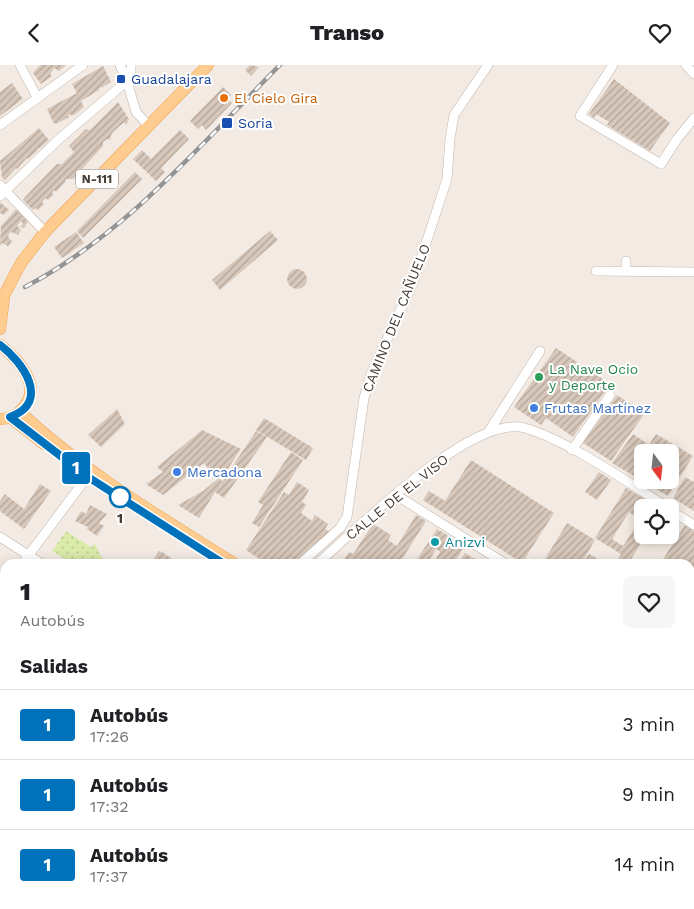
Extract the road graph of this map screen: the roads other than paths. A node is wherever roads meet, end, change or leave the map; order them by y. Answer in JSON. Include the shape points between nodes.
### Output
{"nodes":[{"id":1,"x":20,"y":65,"type":"edge"},
{"id":2,"x":83,"y":65,"type":"edge"},
{"id":3,"x":120,"y":65,"type":"edge"},
{"id":4,"x":131,"y":65,"type":"edge"},
{"id":5,"x":208,"y":65,"type":"edge"},
{"id":6,"x":488,"y":65,"type":"edge"},
{"id":7,"x":613,"y":65,"type":"edge"},
{"id":8,"x":686,"y":65,"type":"edge"},
{"id":9,"x":694,"y":74,"type":"edge"},
{"id":10,"x":127,"y":81,"type":"junction"},
{"id":11,"x":37,"y":97,"type":"junction"},
{"id":12,"x":694,"y":119,"type":"edge"},
{"id":13,"x":0,"y":125,"type":"edge"},
{"id":14,"x":150,"y":126,"type":"junction"},
{"id":15,"x":2,"y":191,"type":"edge"},
{"id":16,"x":45,"y":232,"type":"junction"},
{"id":17,"x":626,"y":261,"type":"dead end"},
{"id":18,"x":596,"y":271,"type":"dead end"},
{"id":19,"x":626,"y":271,"type":"junction"},
{"id":20,"x":694,"y":272,"type":"edge"},
{"id":21,"x":2,"y":303,"type":"edge"},
{"id":22,"x":0,"y":329,"type":"edge"},
{"id":23,"x":0,"y":336,"type":"edge"},
{"id":24,"x":0,"y":345,"type":"edge"},
{"id":25,"x":540,"y":351,"type":"dead end"},
{"id":26,"x":610,"y":395,"type":"dead end"},
{"id":27,"x":10,"y":416,"type":"edge"},
{"id":28,"x":489,"y":431,"type":"junction"},
{"id":29,"x":54,"y":447,"type":"junction"},
{"id":30,"x":572,"y":450,"type":"junction"},
{"id":31,"x":88,"y":477,"type":"junction"},
{"id":32,"x":396,"y":495,"type":"junction"},
{"id":33,"x":654,"y":499,"type":"edge"},
{"id":34,"x":679,"y":515,"type":"edge"},
{"id":35,"x":694,"y":525,"type":"edge"},
{"id":36,"x":0,"y":537,"type":"edge"},
{"id":37,"x":28,"y":555,"type":"junction"},
{"id":38,"x":25,"y":559,"type":"edge"},
{"id":39,"x":34,"y":559,"type":"edge"},
{"id":40,"x":216,"y":559,"type":"edge"},
{"id":41,"x":227,"y":559,"type":"edge"},
{"id":42,"x":306,"y":559,"type":"edge"},
{"id":43,"x":323,"y":559,"type":"edge"},
{"id":44,"x":498,"y":559,"type":"edge"}],
"edges":[{"from":1,"to":11,"type":"street"},
{"from":2,"to":11,"type":"street"},
{"from":3,"to":10,"type":"street"},
{"from":4,"to":10,"type":"street"},
{"from":5,"to":14,"type":"main road","number":"N-111"},
{"from":6,"to":42,"type":"street","name":"CAMINO DEL CAÑUELO","via":[[454,115],[447,179],[413,283],[371,374],[364,398],[347,517],[340,528]]},
{"from":7,"to":12,"type":"street","via":[[580,116],[661,164],[676,139]]},
{"from":8,"to":9,"type":"street"},
{"from":10,"to":14,"type":"street","via":[[136,112]]},
{"from":10,"to":15,"type":"street"},
{"from":11,"to":13,"type":"street"},
{"from":14,"to":16,"type":"main road","number":"N-111"},
{"from":15,"to":16,"type":"street"},
{"from":16,"to":21,"type":"main road","number":"N-111","via":[[21,263]]},
{"from":17,"to":19,"type":"street"},
{"from":18,"to":19,"type":"street"},
{"from":19,"to":20,"type":"street"},
{"from":21,"to":22,"type":"main road","number":"N-111"},
{"from":23,"to":24,"type":"main road"},
{"from":24,"to":27,"type":"main road","via":[[18,361],[30,383],[30,398]]},
{"from":25,"to":28,"type":"street"},
{"from":26,"to":30,"type":"street"},
{"from":27,"to":29,"type":"main road"},
{"from":28,"to":30,"type":"street","name":"CALLE DE EL VISO","via":[[523,428]]},
{"from":28,"to":32,"type":"street","name":"CALLE DE EL VISO","via":[[424,471]]},
{"from":29,"to":31,"type":"main road"},
{"from":29,"to":41,"type":"main road"},
{"from":30,"to":33,"type":"street","name":"CALLE DE EL VISO"},
{"from":31,"to":37,"type":"street"},
{"from":31,"to":40,"type":"main road"},
{"from":32,"to":43,"type":"street","name":"CALLE DE EL VISO"},
{"from":32,"to":44,"type":"street"},
{"from":34,"to":35,"type":"street"},
{"from":36,"to":37,"type":"street"},
{"from":37,"to":38,"type":"street"},
{"from":37,"to":39,"type":"street"}]}
